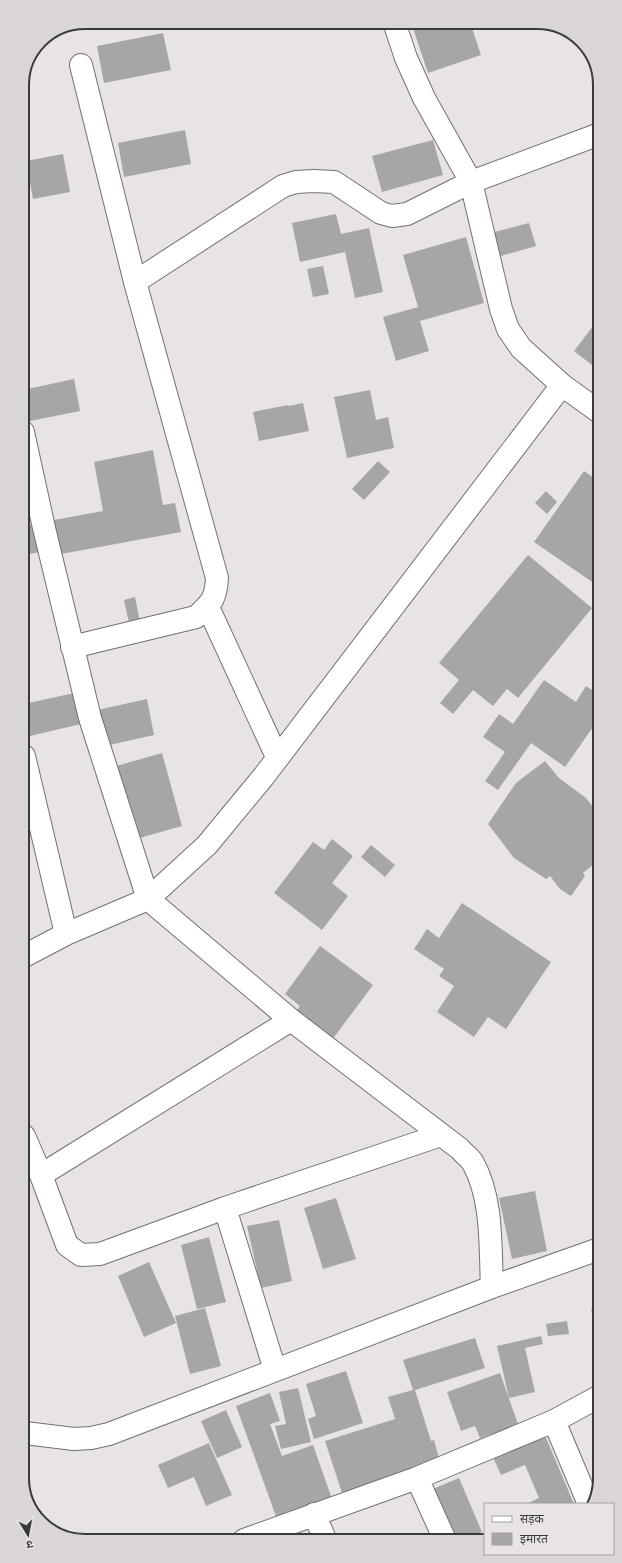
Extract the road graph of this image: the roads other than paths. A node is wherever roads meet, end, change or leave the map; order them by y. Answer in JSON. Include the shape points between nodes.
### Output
{"nodes":[{"id":1,"x":396,"y":29,"type":"edge"},
{"id":2,"x":82,"y":65,"type":"dead end"},
{"id":3,"x":593,"y":136,"type":"edge"},
{"id":4,"x":471,"y":182,"type":"junction"},
{"id":5,"x":135,"y":282,"type":"junction"},
{"id":6,"x":562,"y":385,"type":"junction"},
{"id":7,"x":593,"y":407,"type":"edge"},
{"id":8,"x":29,"y":458,"type":"edge"},
{"id":9,"x":208,"y":607,"type":"junction"},
{"id":10,"x":72,"y":647,"type":"junction"},
{"id":11,"x":277,"y":757,"type":"junction"},
{"id":12,"x":29,"y":777,"type":"edge"},
{"id":13,"x":148,"y":899,"type":"junction"},
{"id":14,"x":66,"y":934,"type":"junction"},
{"id":15,"x":29,"y":953,"type":"edge"},
{"id":16,"x":291,"y":1020,"type":"junction"},
{"id":17,"x":441,"y":1135,"type":"junction"},
{"id":18,"x":29,"y":1147,"type":"edge"},
{"id":19,"x":41,"y":1175,"type":"junction"},
{"id":20,"x":225,"y":1208,"type":"junction"},
{"id":21,"x":593,"y":1251,"type":"edge"},
{"id":22,"x":492,"y":1287,"type":"junction"},
{"id":23,"x":275,"y":1370,"type":"junction"},
{"id":24,"x":593,"y":1400,"type":"edge"},
{"id":25,"x":554,"y":1421,"type":"junction"},
{"id":26,"x":29,"y":1433,"type":"edge"},
{"id":27,"x":417,"y":1478,"type":"junction"},
{"id":28,"x":588,"y":1501,"type":"edge"},
{"id":29,"x":314,"y":1514,"type":"junction"},
{"id":30,"x":262,"y":1534,"type":"edge"},
{"id":31,"x":323,"y":1534,"type":"edge"},
{"id":32,"x":442,"y":1534,"type":"edge"}],
"edges":[{"from":1,"to":4,"type":"street","via":[[424,98]]},
{"from":2,"to":5,"type":"street"},
{"from":3,"to":4,"type":"street"},
{"from":4,"to":5,"type":"street","via":[[406,214],[392,216],[381,213],[334,182],[296,182],[283,186]]},
{"from":4,"to":6,"type":"street","via":[[508,329],[521,348]]},
{"from":5,"to":9,"type":"street","via":[[217,578],[216,593]]},
{"from":6,"to":7,"type":"street"},
{"from":6,"to":11,"type":"street"},
{"from":8,"to":10,"type":"street"},
{"from":9,"to":10,"type":"street","via":[[196,617]]},
{"from":9,"to":11,"type":"street"},
{"from":10,"to":13,"type":"street","via":[[90,718]]},
{"from":11,"to":13,"type":"street","via":[[207,845]]},
{"from":12,"to":14,"type":"street"},
{"from":13,"to":14,"type":"street"},
{"from":13,"to":16,"type":"street"},
{"from":14,"to":15,"type":"street"},
{"from":16,"to":17,"type":"street"},
{"from":16,"to":19,"type":"street"},
{"from":17,"to":20,"type":"street"},
{"from":17,"to":22,"type":"street","via":[[472,1162],[482,1183],[487,1200]]},
{"from":18,"to":19,"type":"street"},
{"from":19,"to":20,"type":"street","via":[[67,1245],[81,1255],[100,1254]]},
{"from":20,"to":23,"type":"street"},
{"from":21,"to":22,"type":"street"},
{"from":22,"to":23,"type":"street"},
{"from":23,"to":26,"type":"street","via":[[116,1431],[91,1438],[74,1439]]},
{"from":24,"to":25,"type":"street"},
{"from":25,"to":27,"type":"street"},
{"from":25,"to":28,"type":"street"},
{"from":27,"to":29,"type":"street"},
{"from":27,"to":32,"type":"street"},
{"from":29,"to":30,"type":"street"},
{"from":29,"to":31,"type":"street"}]}
